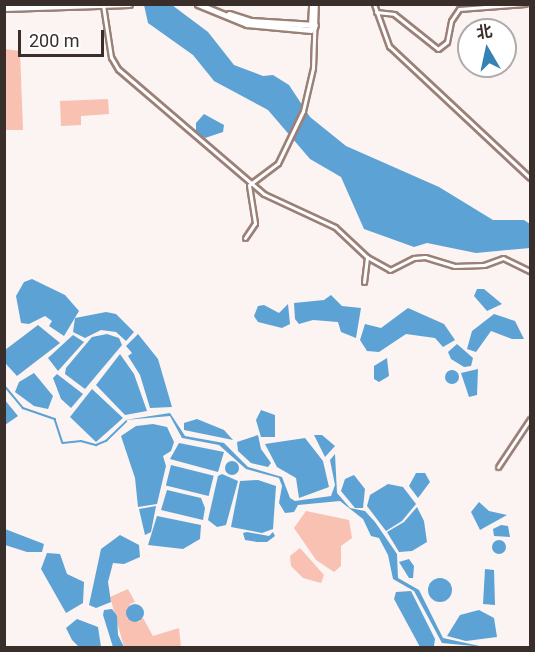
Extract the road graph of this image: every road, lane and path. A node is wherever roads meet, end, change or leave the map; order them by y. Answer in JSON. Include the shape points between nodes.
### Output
{"nodes":[{"id":1,"x":31,"y":4,"type":"edge"},
{"id":2,"x":129,"y":4,"type":"edge"},
{"id":3,"x":198,"y":4,"type":"edge"},
{"id":4,"x":205,"y":4,"type":"edge"},
{"id":5,"x":313,"y":4,"type":"edge"},
{"id":6,"x":374,"y":4,"type":"edge"},
{"id":7,"x":525,"y":4,"type":"edge"},
{"id":8,"x":103,"y":5,"type":"edge"},
{"id":9,"x":4,"y":7,"type":"edge"},
{"id":10,"x":376,"y":12,"type":"junction"},
{"id":11,"x":313,"y":27,"type":"junction"},
{"id":12,"x":531,"y":178,"type":"edge"},
{"id":13,"x":251,"y":182,"type":"junction"},
{"id":14,"x":245,"y":238,"type":"dead end"},
{"id":15,"x":367,"y":257,"type":"junction"},
{"id":16,"x":531,"y":271,"type":"edge"},
{"id":17,"x":364,"y":282,"type":"dead end"},
{"id":18,"x":531,"y":418,"type":"edge"},
{"id":19,"x":498,"y":467,"type":"dead end"}],
"edges":[{"from":1,"to":9,"type":"street"},
{"from":2,"to":8,"type":"street"},
{"from":3,"to":11,"type":"street","via":[[247,24]]},
{"from":4,"to":11,"type":"street","via":[[251,21]]},
{"from":5,"to":11,"type":"street"},
{"from":6,"to":10,"type":"street"},
{"from":7,"to":10,"type":"street","via":[[459,9],[451,21],[447,42],[438,49],[394,14]]},
{"from":8,"to":9,"type":"street"},
{"from":8,"to":13,"type":"street","via":[[111,57],[118,69]]},
{"from":10,"to":12,"type":"street","via":[[389,46]]},
{"from":11,"to":13,"type":"street","via":[[313,68],[303,111],[278,163]]},
{"from":13,"to":14,"type":"street","via":[[255,223]]},
{"from":13,"to":15,"type":"street","via":[[264,194],[335,227]]},
{"from":15,"to":16,"type":"street","via":[[390,270],[425,257],[454,266],[484,265],[503,258]]},
{"from":15,"to":17,"type":"street"},
{"from":18,"to":19,"type":"street"}]}
